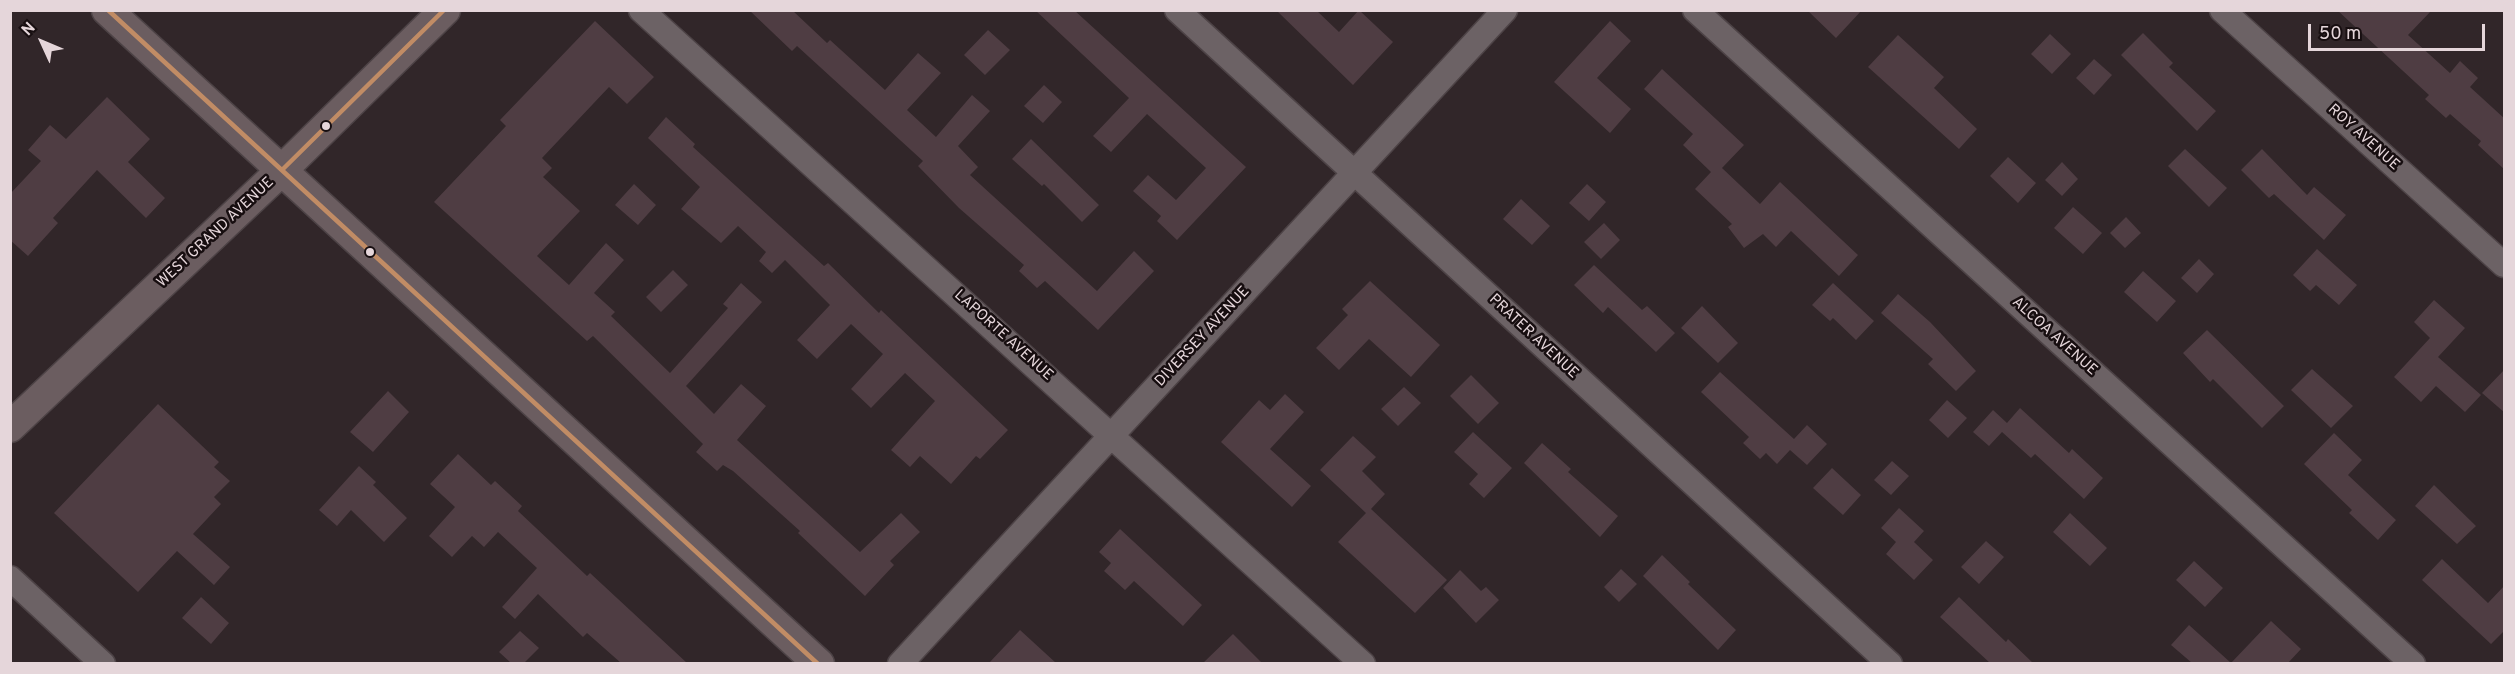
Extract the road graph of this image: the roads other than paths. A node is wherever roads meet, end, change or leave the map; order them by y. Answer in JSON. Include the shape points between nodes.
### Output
{"nodes":[{"id":1,"x":107,"y":10,"type":"edge"},
{"id":2,"x":445,"y":10,"type":"edge"},
{"id":3,"x":641,"y":10,"type":"edge"},
{"id":4,"x":1177,"y":10,"type":"edge"},
{"id":5,"x":1505,"y":10,"type":"edge"},
{"id":6,"x":1695,"y":10,"type":"edge"},
{"id":7,"x":2222,"y":10,"type":"edge"},
{"id":8,"x":282,"y":170,"type":"junction"},
{"id":9,"x":1355,"y":173,"type":"junction"},
{"id":10,"x":2505,"y":265,"type":"edge"},
{"id":11,"x":10,"y":427,"type":"edge"},
{"id":12,"x":1113,"y":434,"type":"junction"},
{"id":13,"x":10,"y":578,"type":"edge"},
{"id":14,"x":103,"y":663,"type":"edge"},
{"id":15,"x":819,"y":663,"type":"edge"},
{"id":16,"x":900,"y":663,"type":"edge"},
{"id":17,"x":1364,"y":663,"type":"edge"},
{"id":18,"x":1890,"y":663,"type":"edge"},
{"id":19,"x":2413,"y":663,"type":"edge"}],
"edges":[{"from":1,"to":8,"type":"main road"},
{"from":2,"to":8,"type":"main road","name":"WEST GRAND AVENUE"},
{"from":3,"to":12,"type":"street","name":"LAPORTE AVENUE"},
{"from":4,"to":9,"type":"street","name":"PRATER AVENUE"},
{"from":5,"to":9,"type":"street","name":"DIVERSEY AVENUE"},
{"from":6,"to":19,"type":"street","name":"ALCOA AVENUE"},
{"from":7,"to":10,"type":"street","name":"ROY AVENUE"},
{"from":8,"to":11,"type":"main road","name":"WEST GRAND AVENUE"},
{"from":8,"to":15,"type":"main road"},
{"from":9,"to":12,"type":"street","name":"DIVERSEY AVENUE"},
{"from":9,"to":18,"type":"street","name":"PRATER AVENUE"},
{"from":12,"to":16,"type":"street","name":"DIVERSEY AVENUE"},
{"from":12,"to":17,"type":"street","name":"LAPORTE AVENUE"},
{"from":13,"to":14,"type":"street"}]}
